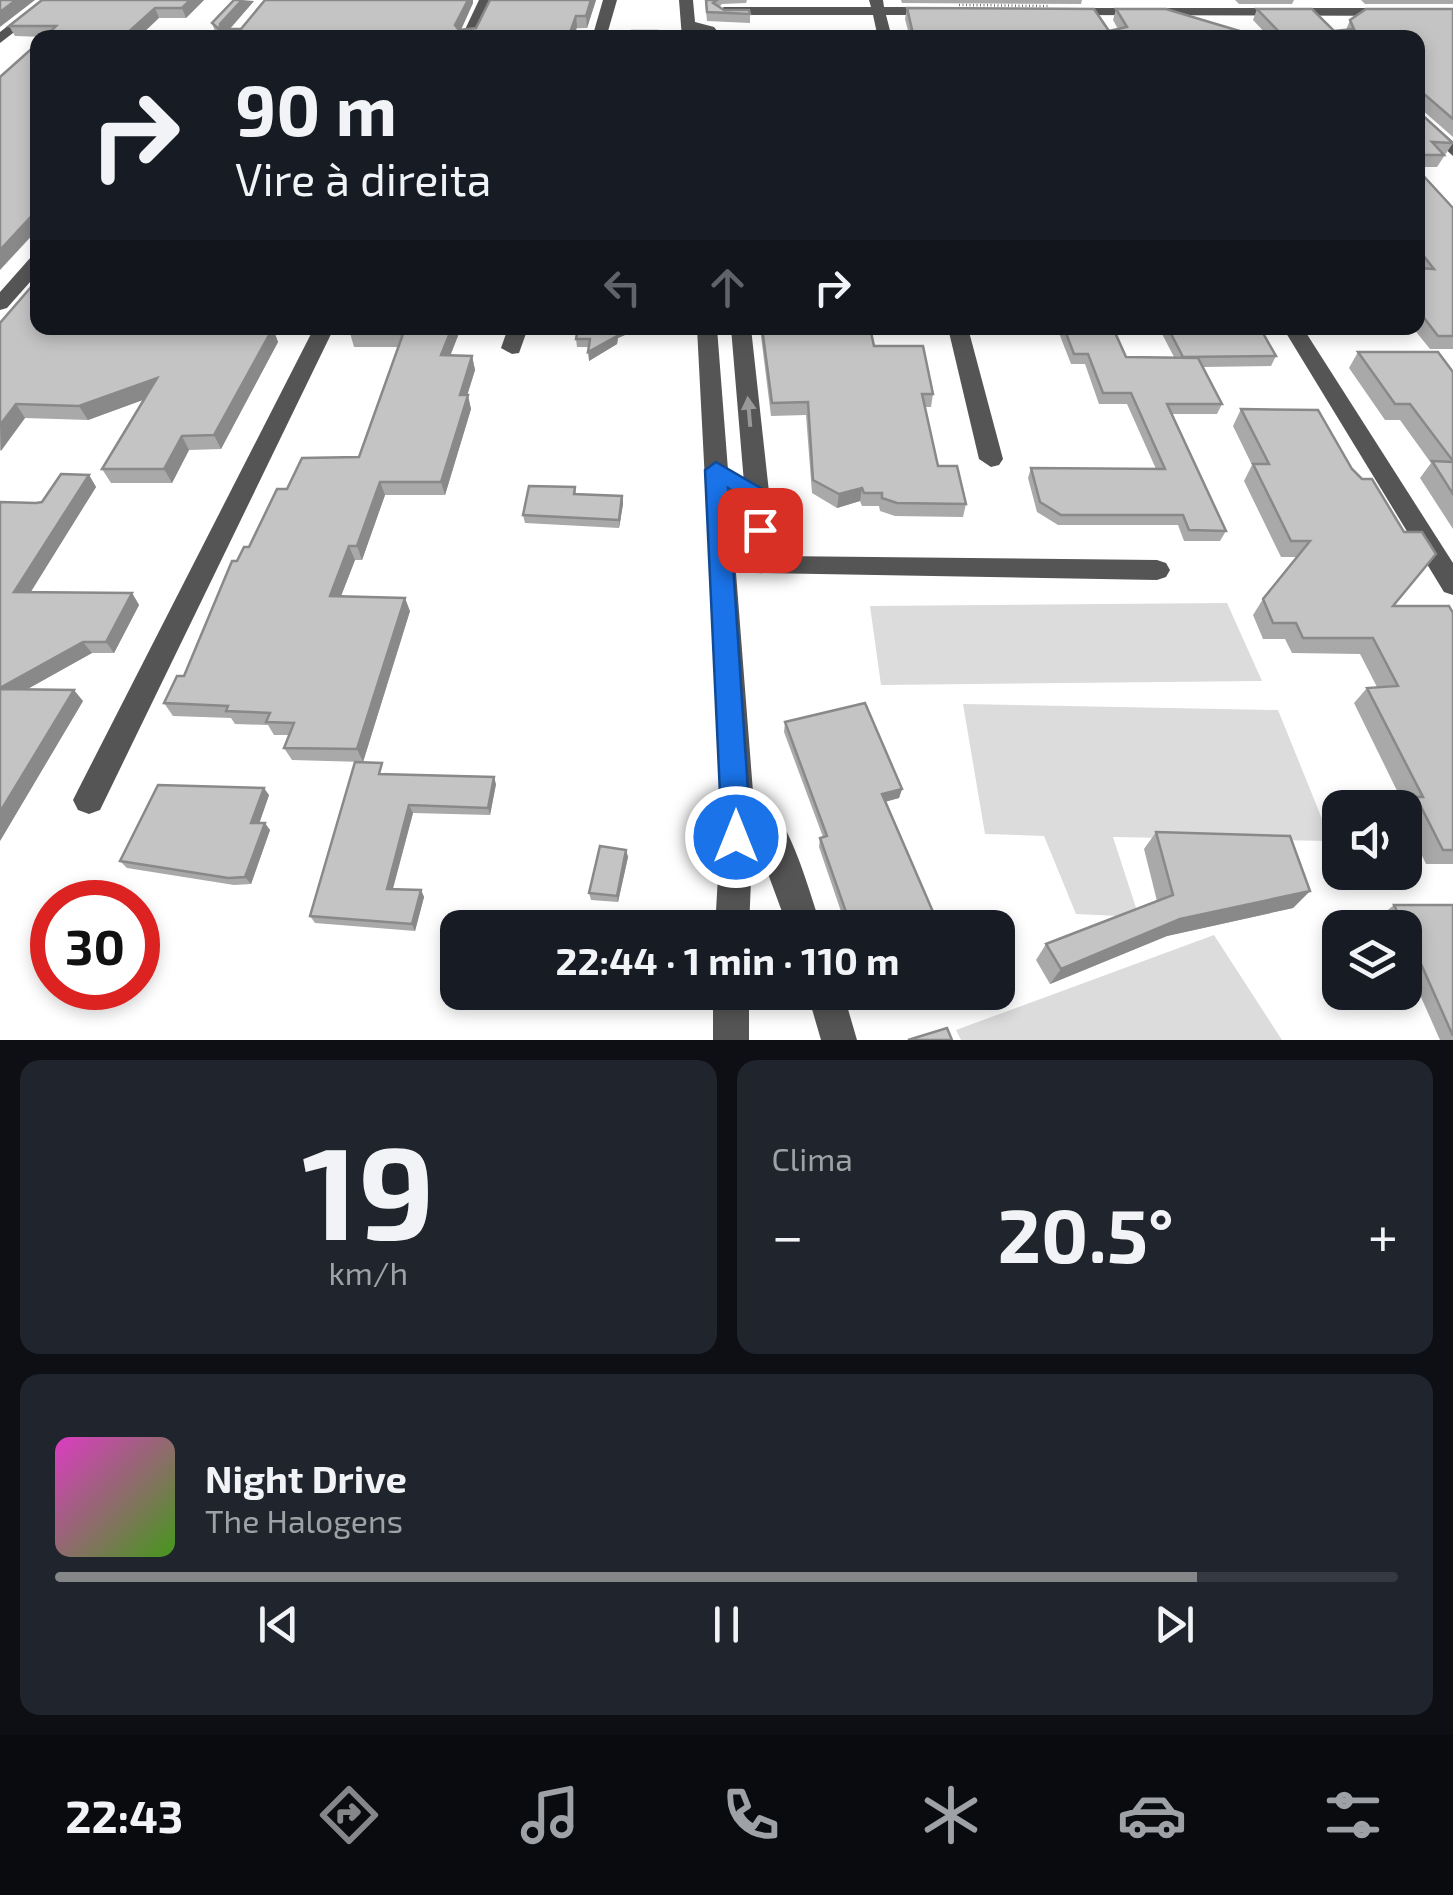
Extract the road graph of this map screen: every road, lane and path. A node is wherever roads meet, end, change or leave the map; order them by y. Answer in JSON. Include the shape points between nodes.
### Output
{"nodes":[{"id":1,"x":49,"y":0,"type":"edge"},
{"id":2,"x":486,"y":0,"type":"edge"},
{"id":3,"x":610,"y":0,"type":"edge"},
{"id":4,"x":1302,"y":0,"type":"edge"},
{"id":5,"x":879,"y":11,"type":"edge"},
{"id":6,"x":1453,"y":12,"type":"edge"},
{"id":7,"x":1099,"y":14,"type":"edge"},
{"id":8,"x":706,"y":16,"type":"edge"},
{"id":9,"x":732,"y":16,"type":"edge"},
{"id":10,"x":957,"y":16,"type":"edge"},
{"id":11,"x":1043,"y":16,"type":"edge"},
{"id":12,"x":688,"y":19,"type":"edge"},
{"id":13,"x":1321,"y":19,"type":"junction"},
{"id":14,"x":1453,"y":22,"type":"edge"},
{"id":15,"x":472,"y":30,"type":"edge"},
{"id":16,"x":601,"y":30,"type":"edge"},
{"id":17,"x":0,"y":39,"type":"edge"},
{"id":18,"x":1425,"y":122,"type":"edge"},
{"id":19,"x":1453,"y":150,"type":"edge"},
{"id":20,"x":30,"y":270,"type":"edge"},
{"id":21,"x":0,"y":304,"type":"edge"},
{"id":22,"x":321,"y":335,"type":"edge"},
{"id":23,"x":707,"y":335,"type":"edge"},
{"id":24,"x":742,"y":335,"type":"edge"},
{"id":25,"x":960,"y":335,"type":"edge"},
{"id":26,"x":1297,"y":335,"type":"edge"},
{"id":27,"x":991,"y":459,"type":"dead end"},
{"id":28,"x":716,"y":470,"type":"junction"},
{"id":29,"x":756,"y":496,"type":"junction"},
{"id":30,"x":1157,"y":570,"type":"dead end"},
{"id":31,"x":1453,"y":585,"type":"edge"},
{"id":32,"x":89,"y":800,"type":"dead end"},
{"id":33,"x":738,"y":807,"type":"junction"},
{"id":34,"x":733,"y":910,"type":"edge"},
{"id":35,"x":799,"y":910,"type":"edge"},
{"id":36,"x":732,"y":1010,"type":"edge"},
{"id":37,"x":825,"y":1010,"type":"edge"},
{"id":38,"x":830,"y":1010,"type":"edge"},
{"id":39,"x":731,"y":1040,"type":"edge"},
{"id":40,"x":824,"y":1040,"type":"edge"},
{"id":41,"x":839,"y":1040,"type":"edge"}],
"edges":[{"from":1,"to":17,"type":"street"},
{"from":2,"to":15,"type":"street"},
{"from":3,"to":16,"type":"street"},
{"from":4,"to":13,"type":"street"},
{"from":5,"to":9,"type":"street"},
{"from":5,"to":10,"type":"street"},
{"from":6,"to":13,"type":"street"},
{"from":7,"to":11,"type":"street"},
{"from":7,"to":13,"type":"street"},
{"from":8,"to":12,"type":"street"},
{"from":13,"to":14,"type":"street"},
{"from":18,"to":19,"type":"street"},
{"from":20,"to":21,"type":"street"},
{"from":22,"to":32,"type":"street"},
{"from":23,"to":28,"type":"street"},
{"from":29,"to":24,"type":"street","one_way":true},
{"from":25,"to":27,"type":"street"},
{"from":26,"to":31,"type":"street"},
{"from":28,"to":29,"type":"street"},
{"from":28,"to":33,"type":"street"},
{"from":29,"to":30,"type":"street","via":[[764,566]]},
{"from":33,"to":34,"type":"street"},
{"from":33,"to":35,"type":"street","via":[[753,808],[770,831]]},
{"from":36,"to":39,"type":"street"},
{"from":37,"to":40,"type":"street"},
{"from":38,"to":41,"type":"street"}]}
